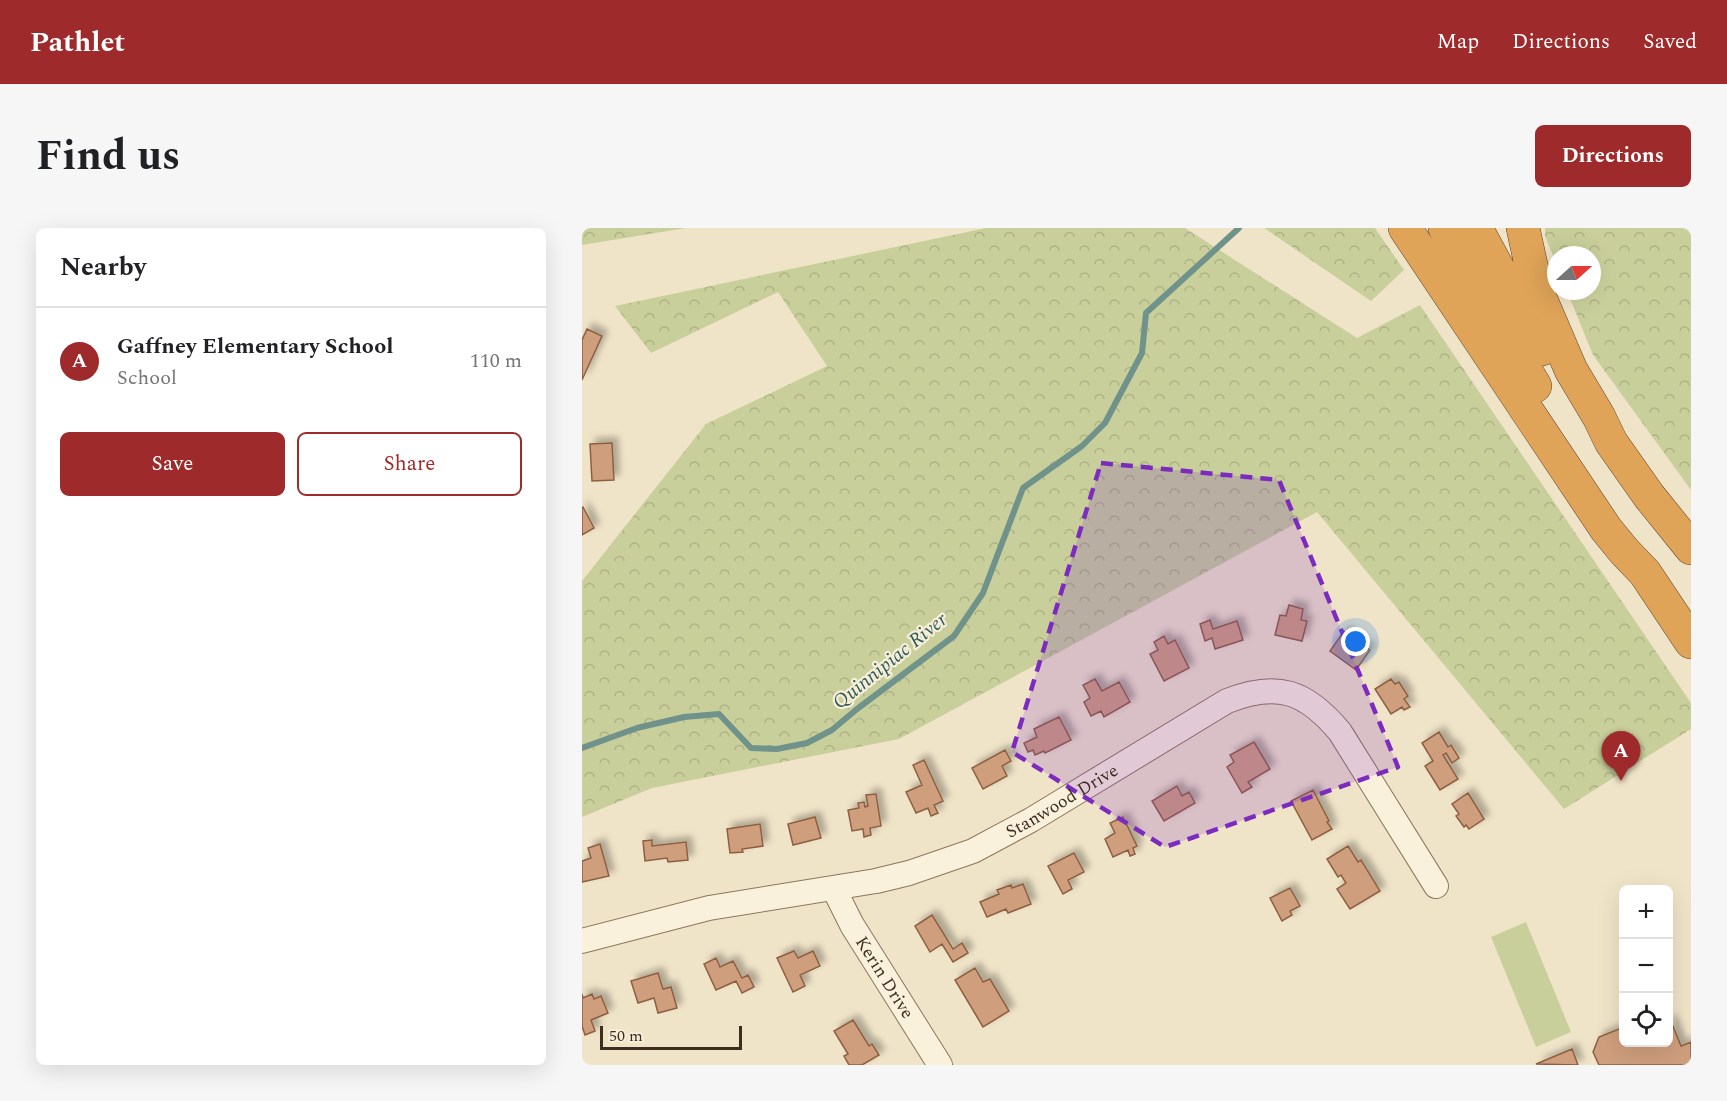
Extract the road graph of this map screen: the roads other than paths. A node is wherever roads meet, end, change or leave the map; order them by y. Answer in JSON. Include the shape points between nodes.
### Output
{"nodes":[{"id":1,"x":1405,"y":228,"type":"edge"},
{"id":2,"x":1445,"y":228,"type":"edge"},
{"id":3,"x":1476,"y":228,"type":"edge"},
{"id":4,"x":1523,"y":228,"type":"edge"},
{"id":5,"x":1611,"y":442,"type":"junction"},
{"id":6,"x":1691,"y":548,"type":"edge"},
{"id":7,"x":1645,"y":573,"type":"junction"},
{"id":8,"x":1691,"y":642,"type":"edge"},
{"id":9,"x":1436,"y":886,"type":"dead end"},
{"id":10,"x":834,"y":889,"type":"junction"},
{"id":11,"x":582,"y":941,"type":"edge"},
{"id":12,"x":940,"y":1065,"type":"edge"}],
"edges":[{"from":1,"to":7,"type":"highway","via":[[1606,529]]},
{"from":2,"to":7,"type":"highway","via":[[1520,363],[1626,525]]},
{"from":3,"to":5,"type":"highway","via":[[1560,378],[1591,423]]},
{"from":4,"to":5,"type":"highway","via":[[1533,274],[1554,333]]},
{"from":5,"to":6,"type":"highway"},
{"from":7,"to":8,"type":"highway"},
{"from":9,"to":10,"type":"street","name":"Stanwood Drive","via":[[1324,712],[1288,693],[1267,690],[1227,701],[1031,820],[973,850],[909,873]]},
{"from":10,"to":11,"type":"street","name":"Stanwood Drive","via":[[709,908]]},
{"from":10,"to":12,"type":"street","name":"Kerin Drive","via":[[852,926]]}]}
